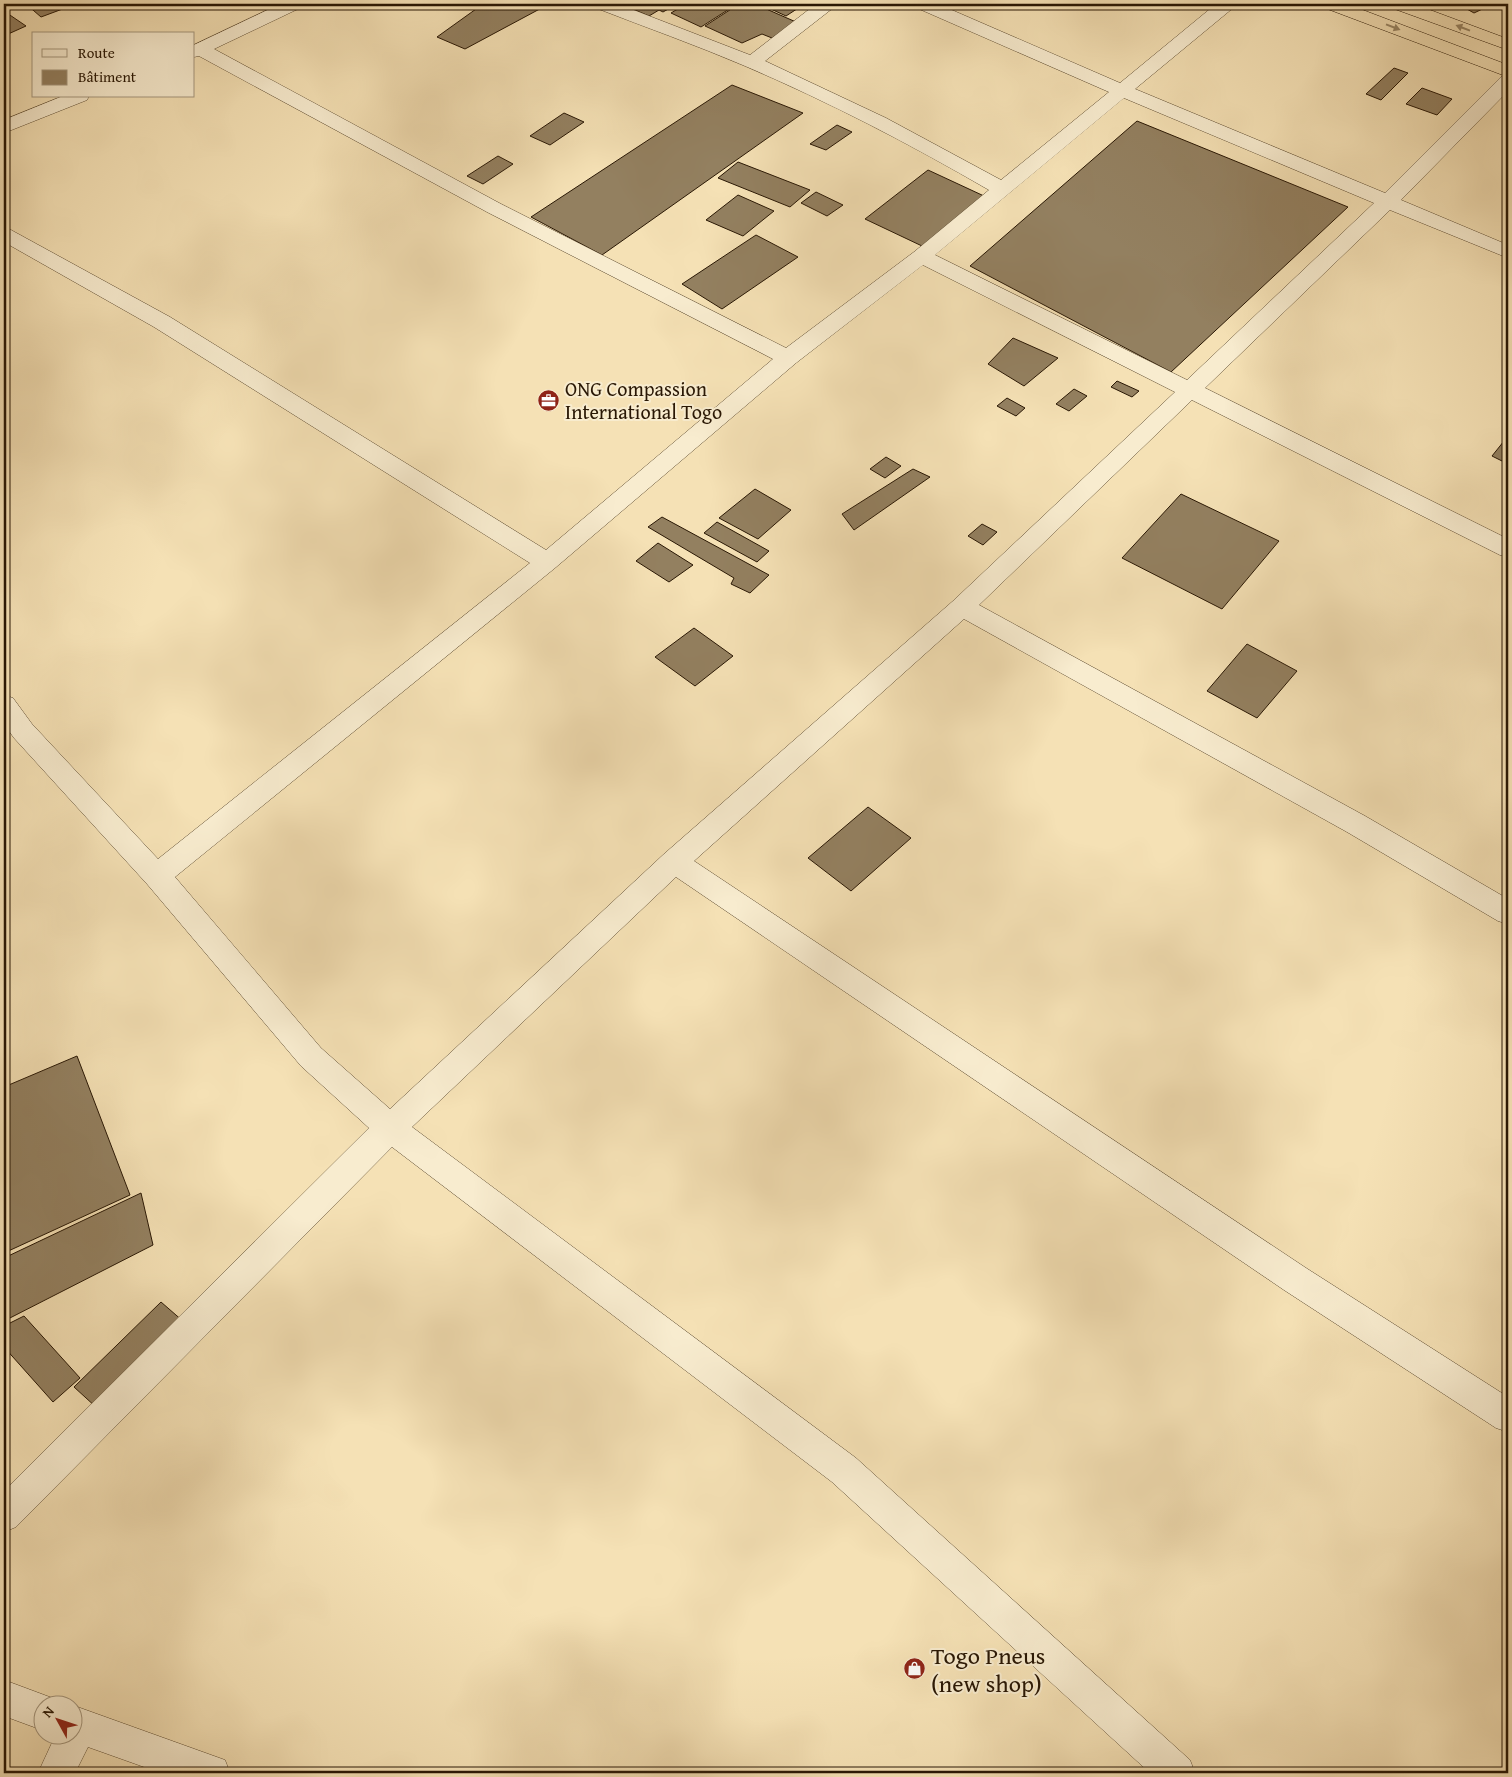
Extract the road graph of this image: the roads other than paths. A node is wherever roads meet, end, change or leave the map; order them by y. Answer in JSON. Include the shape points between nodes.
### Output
{"nodes":[{"id":1,"x":294,"y":4,"type":"edge"},
{"id":2,"x":602,"y":4,"type":"edge"},
{"id":3,"x":826,"y":4,"type":"edge"},
{"id":4,"x":923,"y":4,"type":"edge"},
{"id":5,"x":1227,"y":4,"type":"edge"},
{"id":6,"x":1331,"y":4,"type":"edge"},
{"id":7,"x":1398,"y":4,"type":"edge"},
{"id":8,"x":1508,"y":45,"type":"edge"},
{"id":9,"x":197,"y":51,"type":"edge"},
{"id":10,"x":752,"y":62,"type":"junction"},
{"id":11,"x":1508,"y":71,"type":"edge"},
{"id":12,"x":1508,"y":82,"type":"edge"},
{"id":13,"x":1123,"y":90,"type":"junction"},
{"id":14,"x":75,"y":98,"type":"edge"},
{"id":15,"x":4,"y":126,"type":"edge"},
{"id":16,"x":1003,"y":190,"type":"junction"},
{"id":17,"x":1387,"y":202,"type":"junction"},
{"id":18,"x":4,"y":234,"type":"edge"},
{"id":19,"x":1508,"y":252,"type":"edge"},
{"id":20,"x":922,"y":256,"type":"junction"},
{"id":21,"x":788,"y":358,"type":"junction"},
{"id":22,"x":1190,"y":392,"type":"junction"},
{"id":23,"x":1508,"y":549,"type":"edge"},
{"id":24,"x":546,"y":562,"type":"junction"},
{"id":25,"x":962,"y":607,"type":"junction"},
{"id":26,"x":4,"y":705,"type":"edge"},
{"id":27,"x":13,"y":735,"type":"edge"},
{"id":28,"x":674,"y":862,"type":"junction"},
{"id":29,"x":157,"y":876,"type":"junction"},
{"id":30,"x":1508,"y":913,"type":"edge"},
{"id":31,"x":390,"y":1128,"type":"junction"},
{"id":32,"x":1508,"y":1416,"type":"edge"},
{"id":33,"x":4,"y":1515,"type":"edge"},
{"id":34,"x":4,"y":1698,"type":"edge"},
{"id":35,"x":32,"y":1708,"type":"edge"},
{"id":36,"x":82,"y":1726,"type":"edge"},
{"id":37,"x":68,"y":1744,"type":"edge"},
{"id":38,"x":56,"y":1773,"type":"edge"},
{"id":39,"x":212,"y":1773,"type":"edge"},
{"id":40,"x":1177,"y":1773,"type":"edge"}],
"edges":[{"from":1,"to":9,"type":"street"},
{"from":2,"to":10,"type":"street"},
{"from":3,"to":10,"type":"street"},
{"from":4,"to":13,"type":"street"},
{"from":5,"to":13,"type":"street"},
{"from":6,"to":11,"type":"highway","one_way":true},
{"from":8,"to":7,"type":"highway","one_way":true},
{"from":9,"to":21,"type":"street"},
{"from":10,"to":16,"type":"street","via":[[922,143]]},
{"from":12,"to":17,"type":"street"},
{"from":13,"to":16,"type":"street"},
{"from":13,"to":17,"type":"street"},
{"from":14,"to":15,"type":"street"},
{"from":16,"to":20,"type":"street"},
{"from":17,"to":19,"type":"street"},
{"from":17,"to":22,"type":"street"},
{"from":18,"to":24,"type":"street","via":[[162,322]]},
{"from":20,"to":21,"type":"street"},
{"from":20,"to":22,"type":"street"},
{"from":21,"to":24,"type":"street"},
{"from":22,"to":23,"type":"street"},
{"from":22,"to":25,"type":"street"},
{"from":24,"to":29,"type":"street"},
{"from":25,"to":28,"type":"street"},
{"from":25,"to":30,"type":"street","via":[[1356,824]]},
{"from":26,"to":27,"type":"street"},
{"from":27,"to":29,"type":"street"},
{"from":28,"to":31,"type":"street"},
{"from":28,"to":32,"type":"street","via":[[1286,1274]]},
{"from":29,"to":31,"type":"street","via":[[311,1057]]},
{"from":31,"to":33,"type":"street"},
{"from":31,"to":40,"type":"street","via":[[844,1470]]},
{"from":34,"to":35,"type":"street"},
{"from":36,"to":39,"type":"street"},
{"from":37,"to":38,"type":"street"}]}
